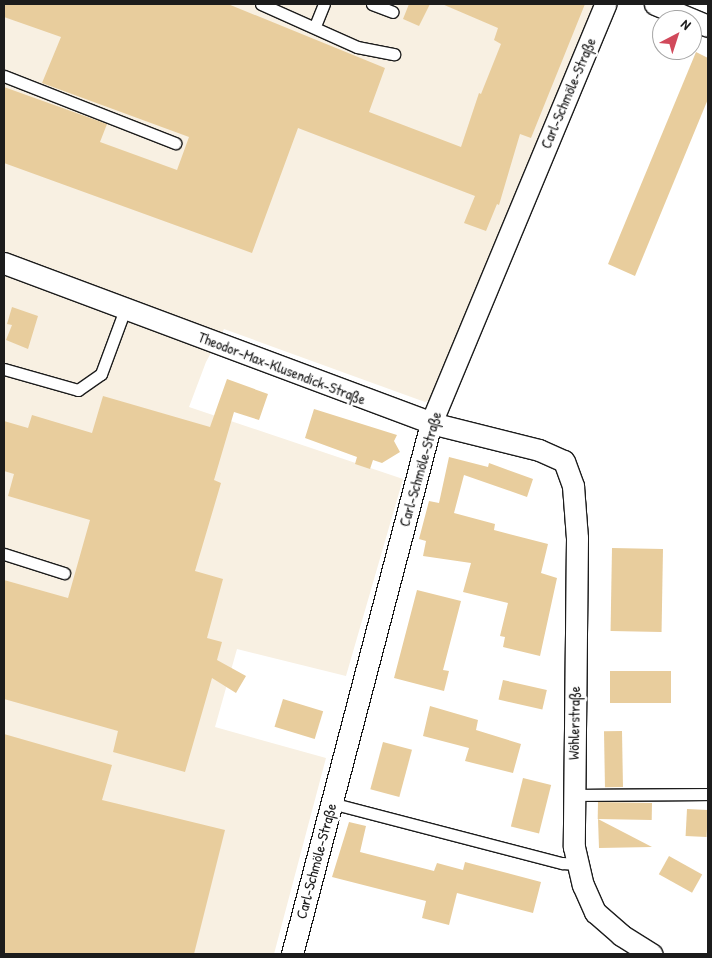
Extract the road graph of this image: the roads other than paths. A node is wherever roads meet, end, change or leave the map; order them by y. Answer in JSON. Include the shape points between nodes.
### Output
{"nodes":[{"id":1,"x":261,"y":4,"type":"edge"},
{"id":2,"x":324,"y":4,"type":"edge"},
{"id":3,"x":372,"y":4,"type":"edge"},
{"id":4,"x":605,"y":4,"type":"edge"},
{"id":5,"x":655,"y":4,"type":"edge"},
{"id":6,"x":392,"y":12,"type":"dead end"},
{"id":7,"x":314,"y":26,"type":"junction"},
{"id":8,"x":708,"y":26,"type":"edge"},
{"id":9,"x":394,"y":54,"type":"dead end"},
{"id":10,"x":4,"y":76,"type":"edge"},
{"id":11,"x":175,"y":143,"type":"dead end"},
{"id":12,"x":4,"y":263,"type":"edge"},
{"id":13,"x":125,"y":309,"type":"junction"},
{"id":14,"x":4,"y":369,"type":"edge"},
{"id":15,"x":430,"y":423,"type":"junction"},
{"id":16,"x":564,"y":461,"type":"joint"},
{"id":17,"x":4,"y":554,"type":"edge"},
{"id":18,"x":64,"y":573,"type":"dead end"},
{"id":19,"x":708,"y":794,"type":"edge"},
{"id":20,"x":573,"y":795,"type":"junction"},
{"id":21,"x":331,"y":803,"type":"junction"},
{"id":22,"x":577,"y":864,"type":"junction"},
{"id":23,"x":292,"y":954,"type":"edge"},
{"id":24,"x":652,"y":954,"type":"edge"}],
"edges":[{"from":1,"to":7,"type":"lane"},
{"from":2,"to":7,"type":"lane"},
{"from":3,"to":6,"type":"lane"},
{"from":4,"to":15,"type":"street","name":"Carl-Schmöle-Straße"},
{"from":5,"to":8,"type":"street"},
{"from":7,"to":9,"type":"lane","via":[[357,48]]},
{"from":10,"to":11,"type":"lane"},
{"from":12,"to":13,"type":"street","name":"Theodor-Max-Klusendick-Straße"},
{"from":13,"to":14,"type":"lane","via":[[101,374],[78,390]]},
{"from":13,"to":15,"type":"street","name":"Theodor-Max-Klusendick-Straße"},
{"from":15,"to":16,"type":"street","name":"Theodor-Max-Klusendick-Straße","via":[[539,450]]},
{"from":15,"to":21,"type":"street","name":"Carl-Schmöle-Straße"},
{"from":16,"to":20,"type":"street","name":"Wöhlerstraße","via":[[573,486],[577,538]]},
{"from":17,"to":18,"type":"lane"},
{"from":19,"to":20,"type":"lane"},
{"from":20,"to":22,"type":"street","name":"Wöhlerstraße"},
{"from":21,"to":22,"type":"lane","via":[[562,863]]},
{"from":21,"to":23,"type":"street","name":"Carl-Schmöle-Straße"},
{"from":22,"to":24,"type":"street","name":"Wöhlerstraße","via":[[595,912],[614,930]]}]}
